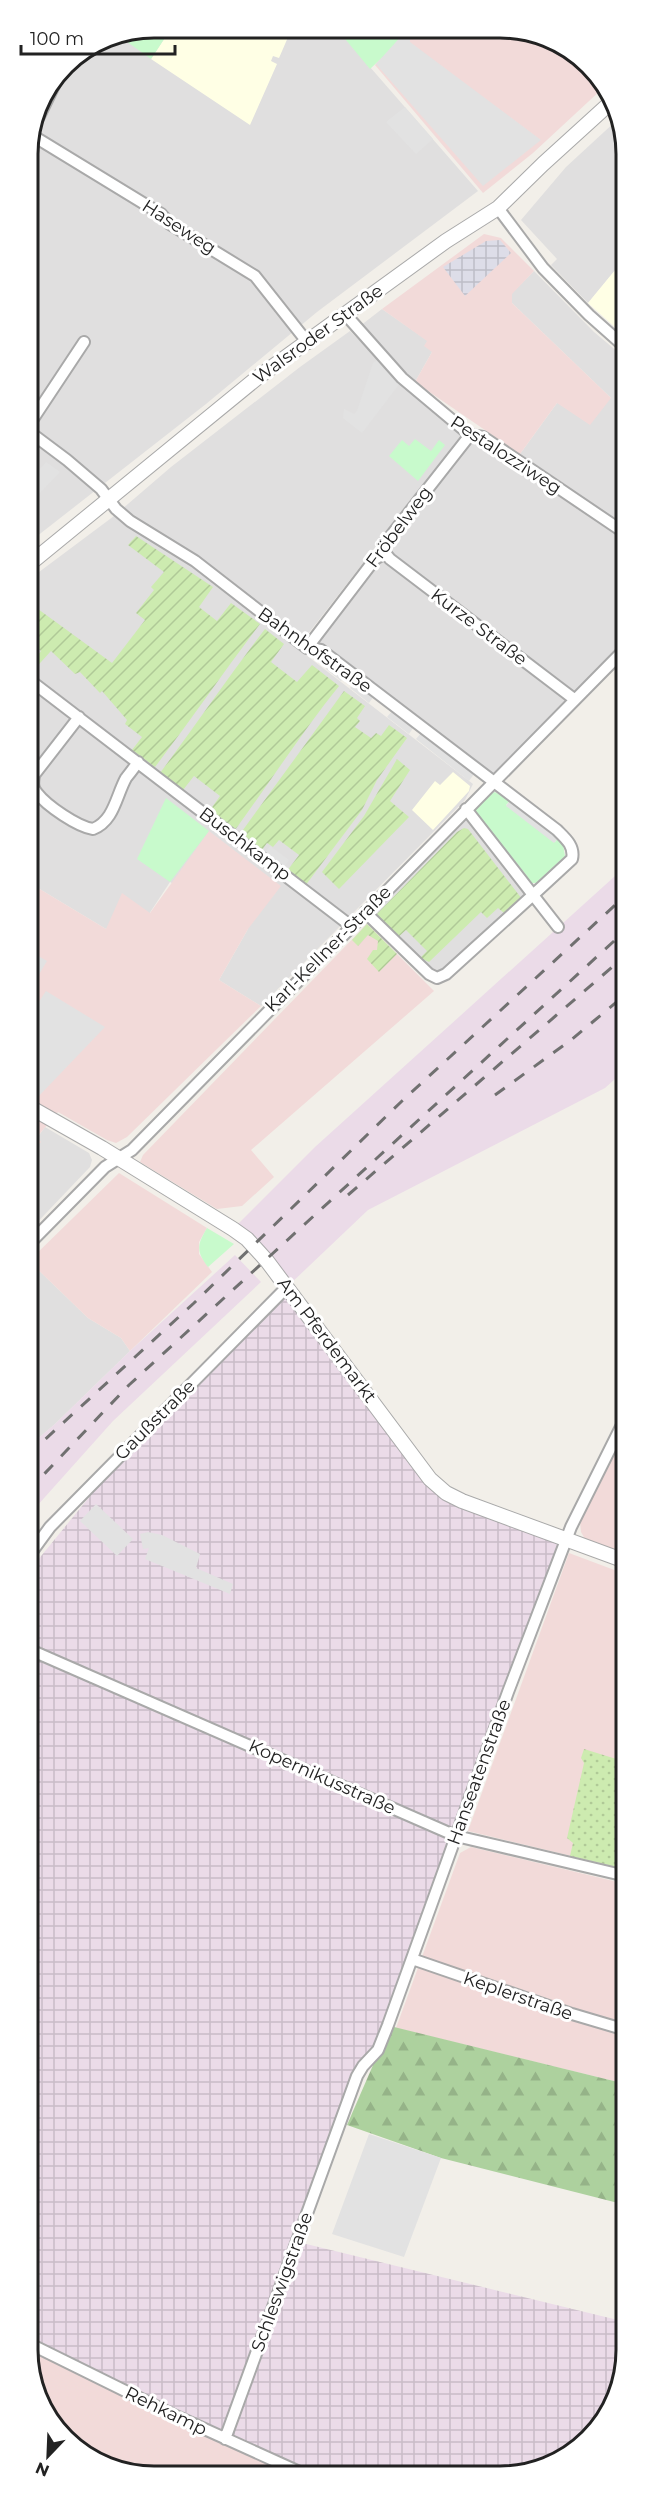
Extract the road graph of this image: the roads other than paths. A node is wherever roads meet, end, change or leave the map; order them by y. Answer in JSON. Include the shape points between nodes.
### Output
{"nodes":[{"id":1,"x":606,"y":107,"type":"edge"},
{"id":2,"x":39,"y":140,"type":"edge"},
{"id":3,"x":498,"y":208,"type":"junction"},
{"id":4,"x":346,"y":315,"type":"junction"},
{"id":5,"x":616,"y":339,"type":"edge"},
{"id":6,"x":84,"y":342,"type":"dead end"},
{"id":7,"x":308,"y":343,"type":"junction"},
{"id":8,"x":38,"y":412,"type":"edge"},
{"id":9,"x":470,"y":435,"type":"junction"},
{"id":10,"x":38,"y":438,"type":"edge"},
{"id":11,"x":108,"y":498,"type":"junction"},
{"id":12,"x":616,"y":527,"type":"edge"},
{"id":13,"x":385,"y":553,"type":"junction"},
{"id":14,"x":38,"y":557,"type":"edge"},
{"id":15,"x":307,"y":648,"type":"junction"},
{"id":16,"x":616,"y":658,"type":"edge"},
{"id":17,"x":38,"y":686,"type":"edge"},
{"id":18,"x":574,"y":699,"type":"junction"},
{"id":19,"x":79,"y":717,"type":"junction"},
{"id":20,"x":138,"y":762,"type":"junction"},
{"id":21,"x":38,"y":770,"type":"edge"},
{"id":22,"x":493,"y":782,"type":"junction"},
{"id":23,"x":38,"y":795,"type":"edge"},
{"id":24,"x":466,"y":809,"type":"junction"},
{"id":25,"x":533,"y":895,"type":"junction"},
{"id":26,"x":365,"y":912,"type":"junction"},
{"id":27,"x":351,"y":926,"type":"junction"},
{"id":28,"x":558,"y":927,"type":"dead end"},
{"id":29,"x":38,"y":1112,"type":"edge"},
{"id":30,"x":118,"y":1159,"type":"junction"},
{"id":31,"x":38,"y":1235,"type":"edge"},
{"id":32,"x":287,"y":1287,"type":"junction"},
{"id":33,"x":615,"y":1438,"type":"edge"},
{"id":34,"x":566,"y":1539,"type":"junction"},
{"id":35,"x":38,"y":1544,"type":"edge"},
{"id":36,"x":615,"y":1557,"type":"edge"},
{"id":37,"x":38,"y":1653,"type":"edge"},
{"id":38,"x":456,"y":1836,"type":"junction"},
{"id":39,"x":615,"y":1873,"type":"edge"},
{"id":40,"x":412,"y":1959,"type":"junction"},
{"id":41,"x":615,"y":2027,"type":"edge"},
{"id":42,"x":339,"y":2126,"type":"joint"},
{"id":43,"x":38,"y":2348,"type":"edge"},
{"id":44,"x":225,"y":2439,"type":"junction"},
{"id":45,"x":286,"y":2466,"type":"edge"}],
"edges":[{"from":1,"to":3,"type":"street","name":"Walsroder Straße"},
{"from":2,"to":7,"type":"street","name":"Haseweg","via":[[255,276]]},
{"from":3,"to":4,"type":"street","name":"Walsroder Straße"},
{"from":3,"to":5,"type":"street","via":[[543,268]]},
{"from":4,"to":7,"type":"street","name":"Walsroder Straße"},
{"from":4,"to":9,"type":"street","name":"Pestalozziweg","via":[[402,378]]},
{"from":6,"to":8,"type":"street"},
{"from":7,"to":11,"type":"street","name":"Walsroder Straße","via":[[257,378]]},
{"from":9,"to":12,"type":"street","name":"Pestalozziweg","via":[[483,437]]},
{"from":9,"to":13,"type":"street","name":"Fröbelweg","via":[[386,542]]},
{"from":10,"to":11,"type":"street","name":"Bahnhofstraße"},
{"from":11,"to":14,"type":"street","name":"Walsroder Straße"},
{"from":11,"to":15,"type":"street","name":"Bahnhofstraße","via":[[130,521],[195,561]]},
{"from":13,"to":15,"type":"street","name":"Fröbelweg","via":[[375,559]]},
{"from":13,"to":18,"type":"street","name":"Kurze Straße"},
{"from":15,"to":22,"type":"street","name":"Bahnhofstraße","via":[[321,650]]},
{"from":16,"to":18,"type":"street","name":"Karl-Kellner-Straße"},
{"from":17,"to":19,"type":"street","name":"Buschkamp"},
{"from":18,"to":22,"type":"street","name":"Karl-Kellner-Straße"},
{"from":19,"to":20,"type":"street","name":"Buschkamp"},
{"from":19,"to":21,"type":"street"},
{"from":20,"to":23,"type":"street","via":[[126,778],[109,816],[102,826],[93,829],[74,823]]},
{"from":20,"to":27,"type":"street","name":"Buschkamp"},
{"from":22,"to":24,"type":"street","name":"Karl-Kellner-Straße"},
{"from":22,"to":25,"type":"street","name":"Bahnhofstraße","via":[[557,830],[574,852],[568,863]]},
{"from":24,"to":25,"type":"street"},
{"from":24,"to":26,"type":"street","name":"Karl-Kellner-Straße"},
{"from":25,"to":26,"type":"street","via":[[437,978]]},
{"from":25,"to":28,"type":"street"},
{"from":26,"to":27,"type":"street","name":"Karl-Kellner-Straße"},
{"from":27,"to":30,"type":"street","name":"Karl-Kellner-Straße","via":[[132,1150]]},
{"from":29,"to":30,"type":"street","name":"Am Pferdemarkt"},
{"from":30,"to":31,"type":"street","name":"Karl-Kellner-Straße","via":[[105,1167]]},
{"from":30,"to":32,"type":"street","name":"Am Pferdemarkt","via":[[247,1239]]},
{"from":32,"to":34,"type":"street","name":"Am Pferdemarkt","via":[[430,1479],[462,1501]]},
{"from":32,"to":35,"type":"street","name":"Gaußstraße","via":[[56,1521]]},
{"from":33,"to":34,"type":"street","name":"Hanseatenstraße"},
{"from":34,"to":36,"type":"street","name":"Am Pferdemarkt"},
{"from":34,"to":38,"type":"street","name":"Hanseatenstraße"},
{"from":37,"to":38,"type":"street","name":"Kopernikusstraße"},
{"from":38,"to":39,"type":"street","name":"Kopernikusstraße"},
{"from":38,"to":40,"type":"street","name":"Hanseatenstraße"},
{"from":40,"to":41,"type":"street","name":"Keplerstraße"},
{"from":40,"to":42,"type":"street","name":"Hanseatenstraße","via":[[382,2041],[357,2076]]},
{"from":42,"to":44,"type":"street","name":"Schleswigstraße"},
{"from":43,"to":44,"type":"street","name":"Rehkamp"},
{"from":44,"to":45,"type":"street","name":"Rehkamp"}]}
